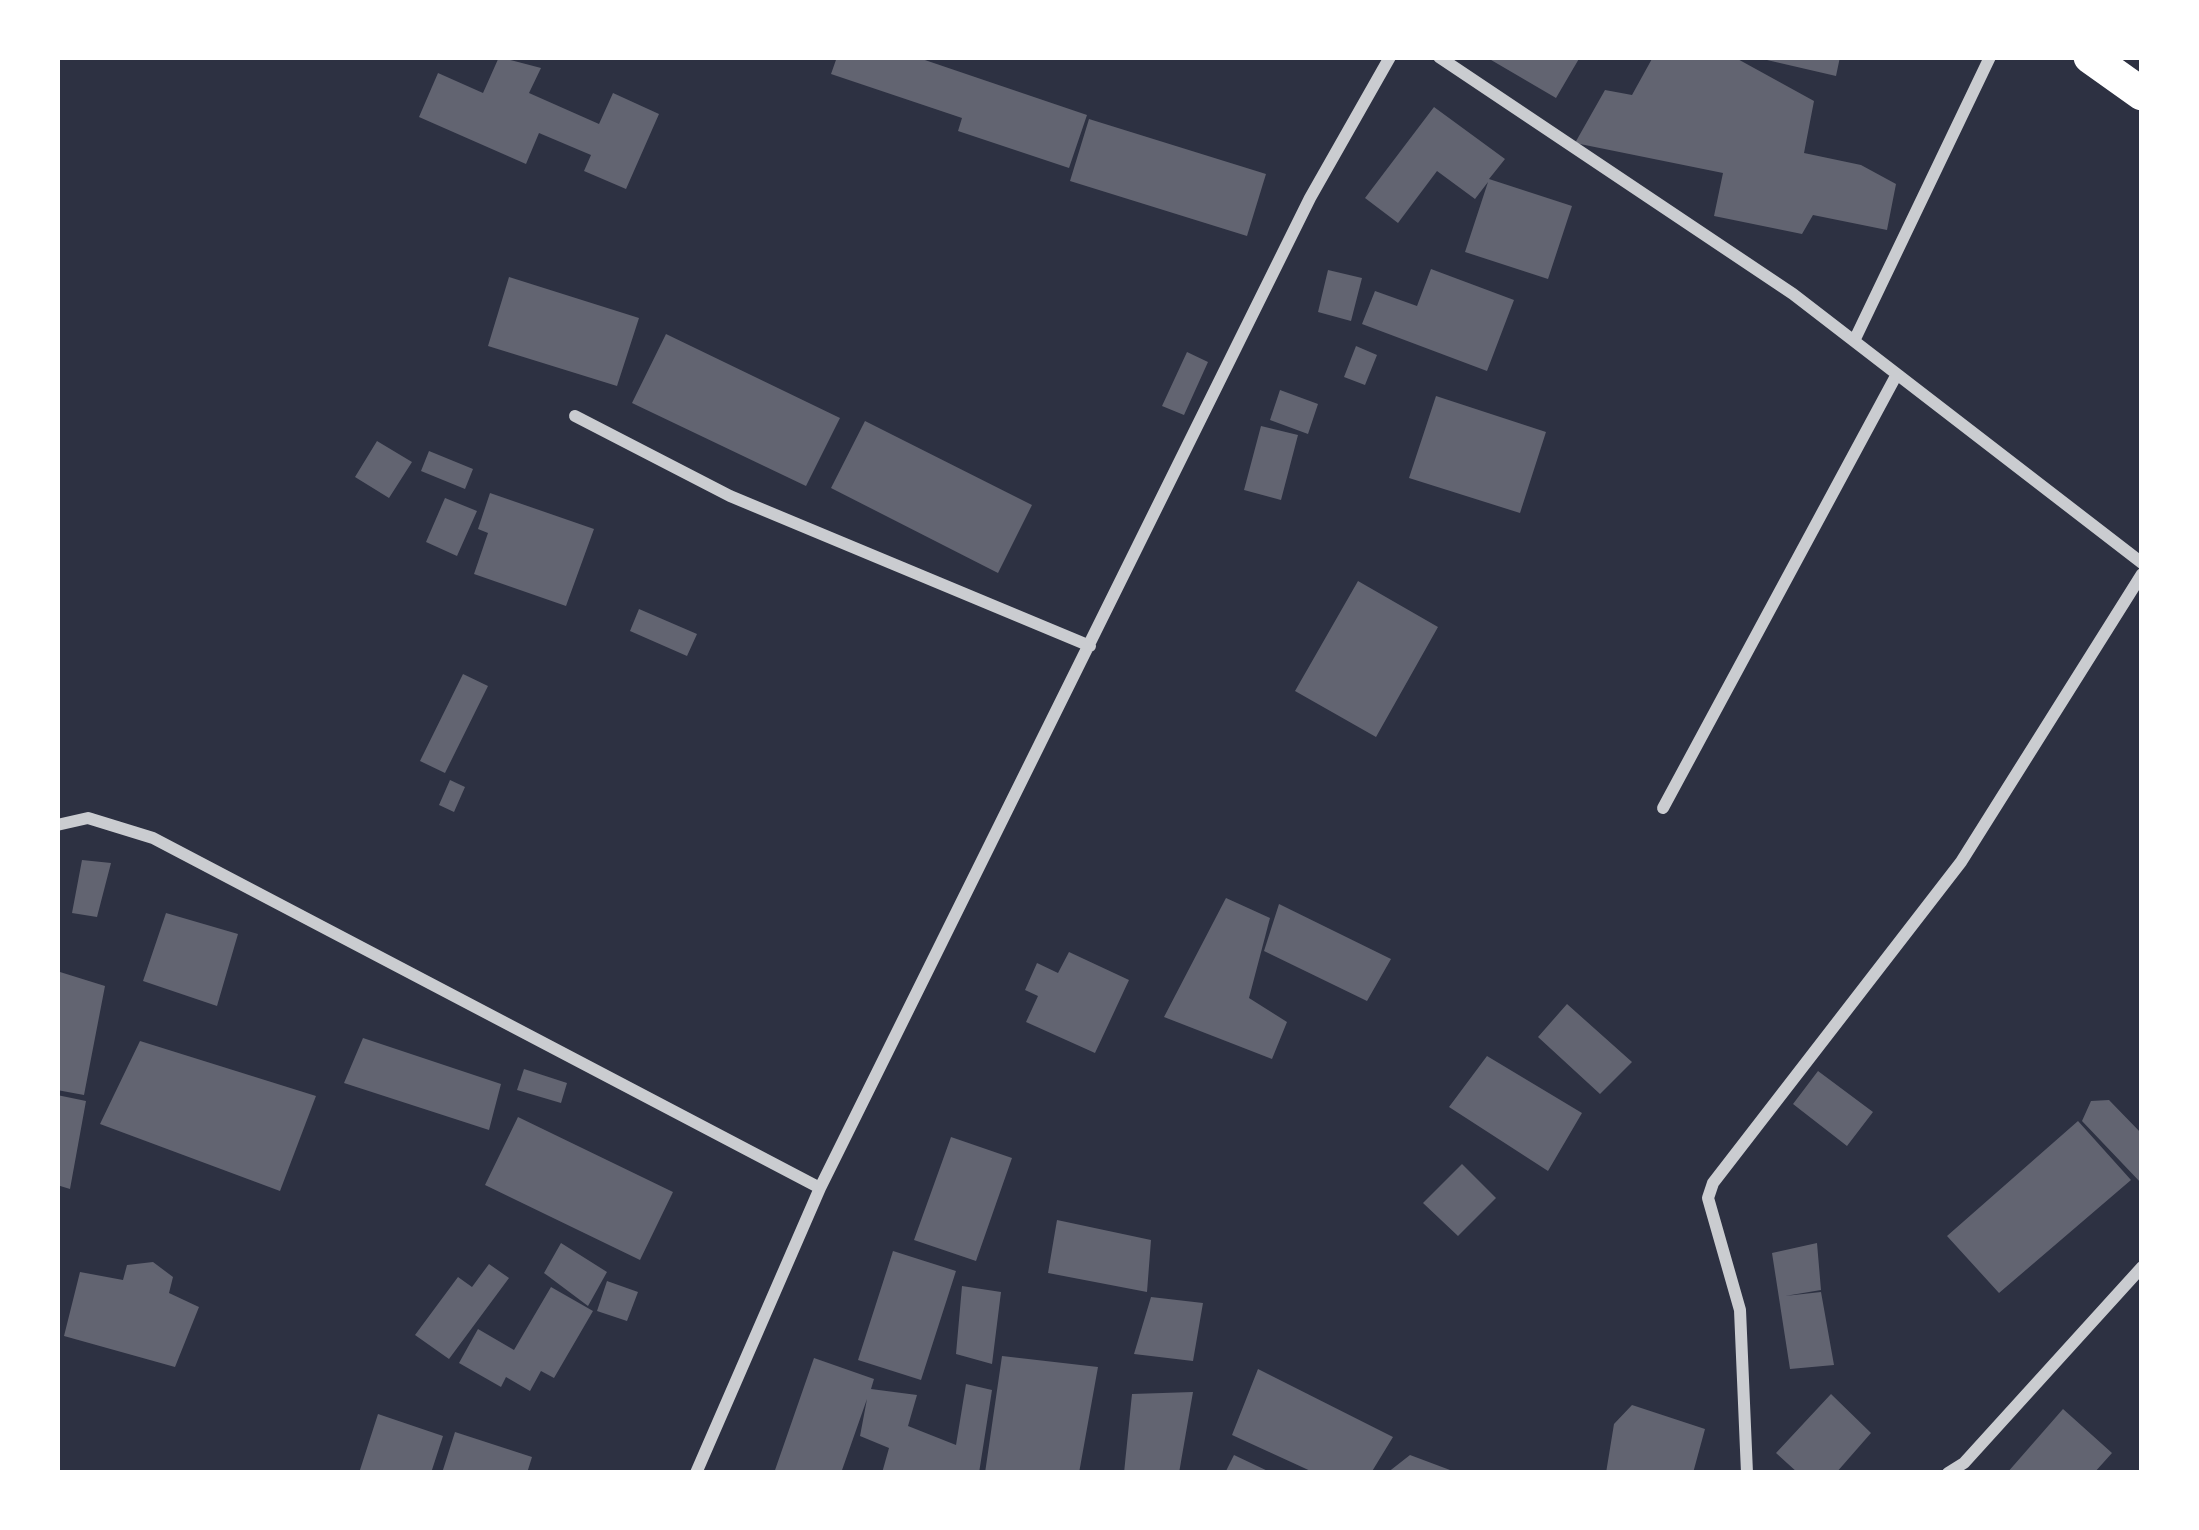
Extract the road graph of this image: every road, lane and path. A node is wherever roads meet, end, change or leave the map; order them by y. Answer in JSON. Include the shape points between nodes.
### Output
{"nodes":[{"id":1,"x":1390,"y":57,"type":"edge"},
{"id":2,"x":1439,"y":57,"type":"edge"},
{"id":3,"x":1990,"y":57,"type":"edge"},
{"id":4,"x":2090,"y":57,"type":"edge"},
{"id":5,"x":2142,"y":94,"type":"edge"},
{"id":6,"x":1854,"y":341,"type":"junction"},
{"id":7,"x":1898,"y":374,"type":"junction"},
{"id":8,"x":574,"y":416,"type":"dead end"},
{"id":9,"x":2142,"y":563,"type":"edge"},
{"id":10,"x":2142,"y":574,"type":"edge"},
{"id":11,"x":1090,"y":646,"type":"junction"},
{"id":12,"x":1663,"y":808,"type":"dead end"},
{"id":13,"x":57,"y":825,"type":"edge"},
{"id":14,"x":820,"y":1188,"type":"junction"},
{"id":15,"x":2142,"y":1267,"type":"edge"},
{"id":16,"x":696,"y":1473,"type":"edge"},
{"id":17,"x":1747,"y":1473,"type":"edge"},
{"id":18,"x":1948,"y":1473,"type":"edge"}],
"edges":[{"from":1,"to":11,"type":"street","via":[[1310,198]]},
{"from":2,"to":6,"type":"street"},
{"from":3,"to":6,"type":"street"},
{"from":4,"to":5,"type":"highway"},
{"from":6,"to":7,"type":"street"},
{"from":7,"to":9,"type":"street"},
{"from":7,"to":12,"type":"street"},
{"from":8,"to":11,"type":"street","via":[[730,496]]},
{"from":10,"to":17,"type":"street","via":[[1961,862],[1713,1184],[1708,1198],[1740,1310]]},
{"from":11,"to":14,"type":"street"},
{"from":13,"to":14,"type":"street","via":[[88,818],[153,838]]},
{"from":14,"to":16,"type":"street"},
{"from":15,"to":18,"type":"street"}]}
